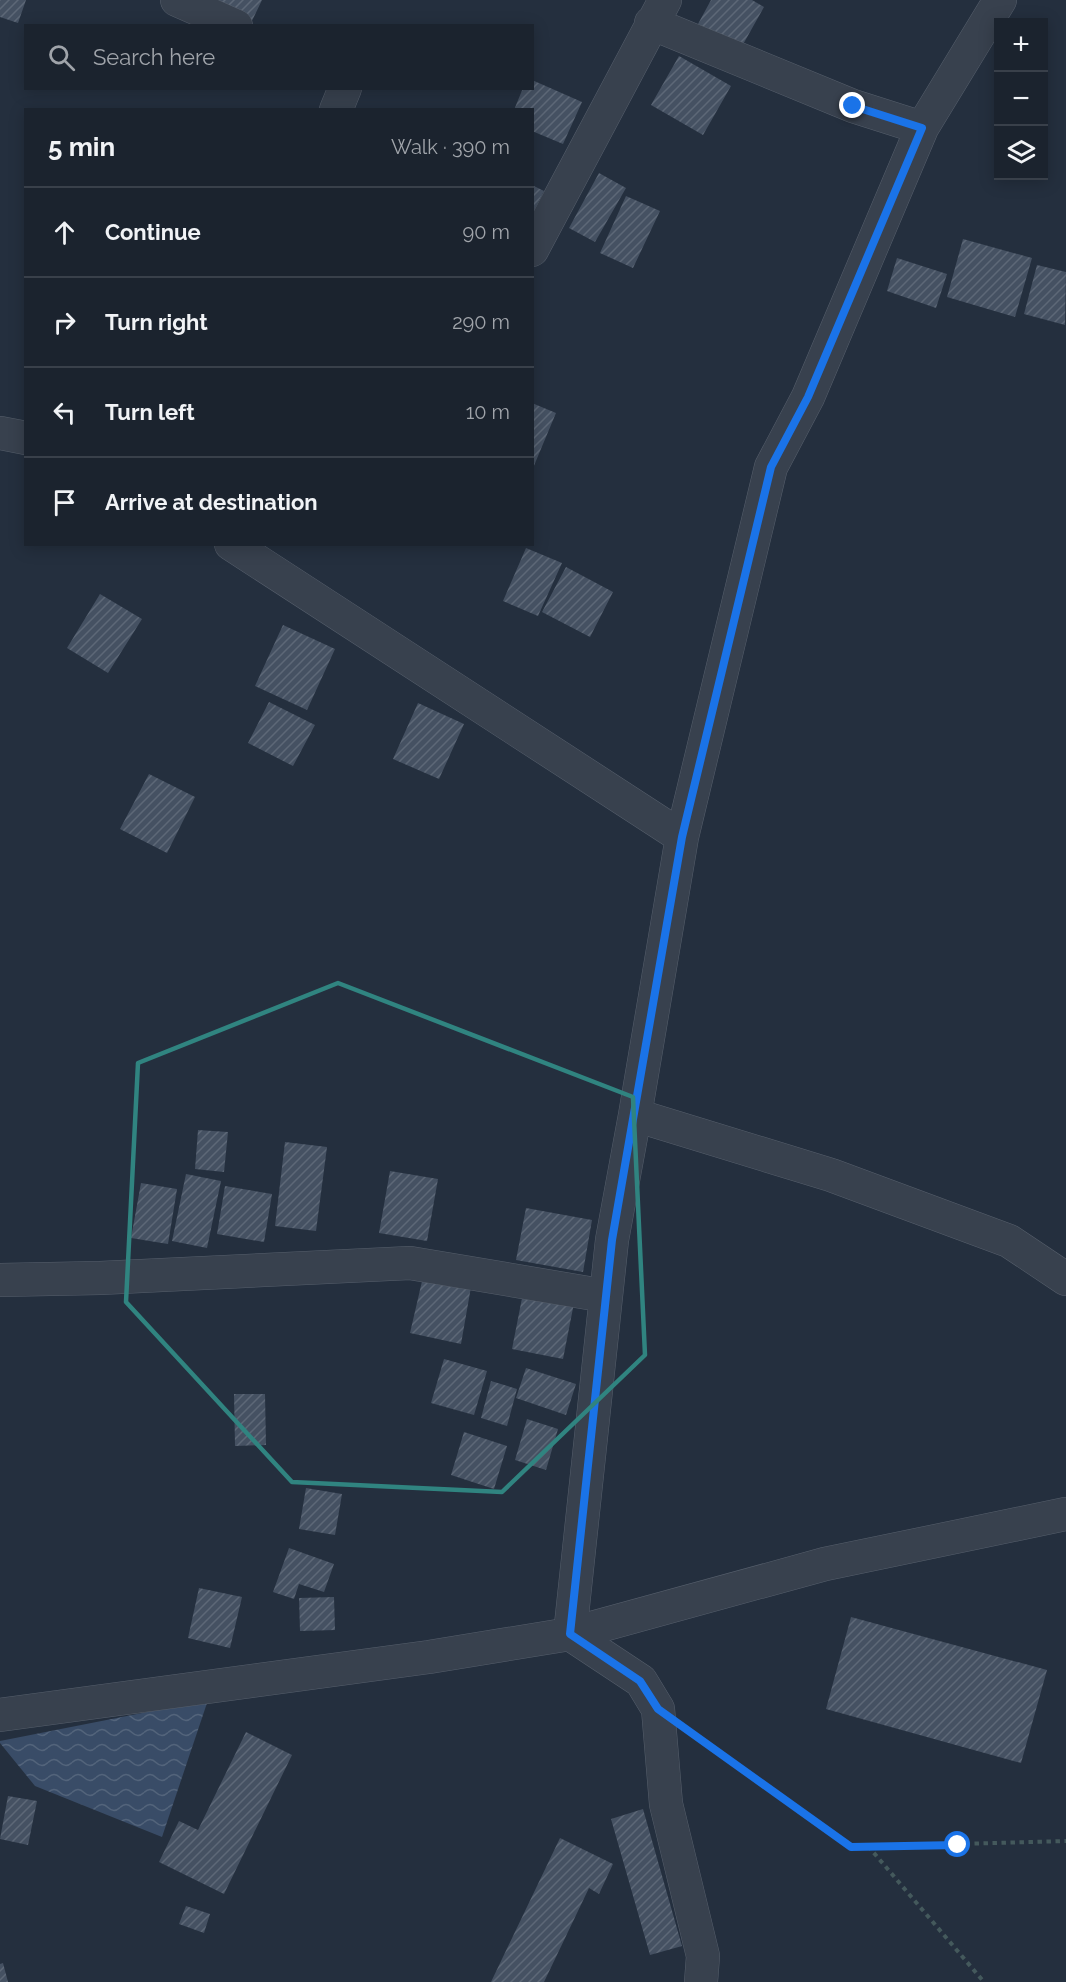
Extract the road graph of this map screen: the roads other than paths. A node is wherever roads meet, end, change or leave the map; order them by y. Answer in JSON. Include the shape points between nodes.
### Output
{"nodes":[{"id":1,"x":177,"y":0,"type":"edge"},
{"id":2,"x":1000,"y":0,"type":"edge"},
{"id":3,"x":658,"y":12,"type":"edge"},
{"id":4,"x":231,"y":24,"type":"edge"},
{"id":5,"x":344,"y":90,"type":"edge"},
{"id":6,"x":337,"y":108,"type":"edge"},
{"id":7,"x":922,"y":128,"type":"junction"},
{"id":8,"x":534,"y":246,"type":"edge"},
{"id":9,"x":0,"y":433,"type":"edge"},
{"id":10,"x":24,"y":438,"type":"edge"},
{"id":11,"x":234,"y":546,"type":"edge"},
{"id":12,"x":682,"y":837,"type":"junction"},
{"id":13,"x":635,"y":1115,"type":"junction"},
{"id":14,"x":1066,"y":1279,"type":"edge"},
{"id":15,"x":0,"y":1280,"type":"edge"},
{"id":16,"x":606,"y":1296,"type":"junction"},
{"id":17,"x":1066,"y":1514,"type":"edge"},
{"id":18,"x":570,"y":1634,"type":"junction"},
{"id":19,"x":0,"y":1715,"type":"edge"},
{"id":20,"x":701,"y":1982,"type":"edge"}],
"edges":[{"from":1,"to":4,"type":"street"},
{"from":2,"to":7,"type":"street"},
{"from":3,"to":7,"type":"street","via":[[853,106]]},
{"from":3,"to":8,"type":"street"},
{"from":5,"to":6,"type":"street"},
{"from":7,"to":12,"type":"street","via":[[808,397],[771,467]]},
{"from":9,"to":10,"type":"street"},
{"from":11,"to":12,"type":"street"},
{"from":12,"to":13,"type":"street"},
{"from":13,"to":14,"type":"street","via":[[831,1175],[1010,1241]]},
{"from":13,"to":16,"type":"street"},
{"from":15,"to":16,"type":"street","via":[[410,1263]]},
{"from":16,"to":18,"type":"street"},
{"from":17,"to":18,"type":"street","via":[[825,1564]]},
{"from":18,"to":19,"type":"street"},
{"from":18,"to":20,"type":"street","via":[[640,1681],[658,1709],[666,1804],[703,1956]]}]}
